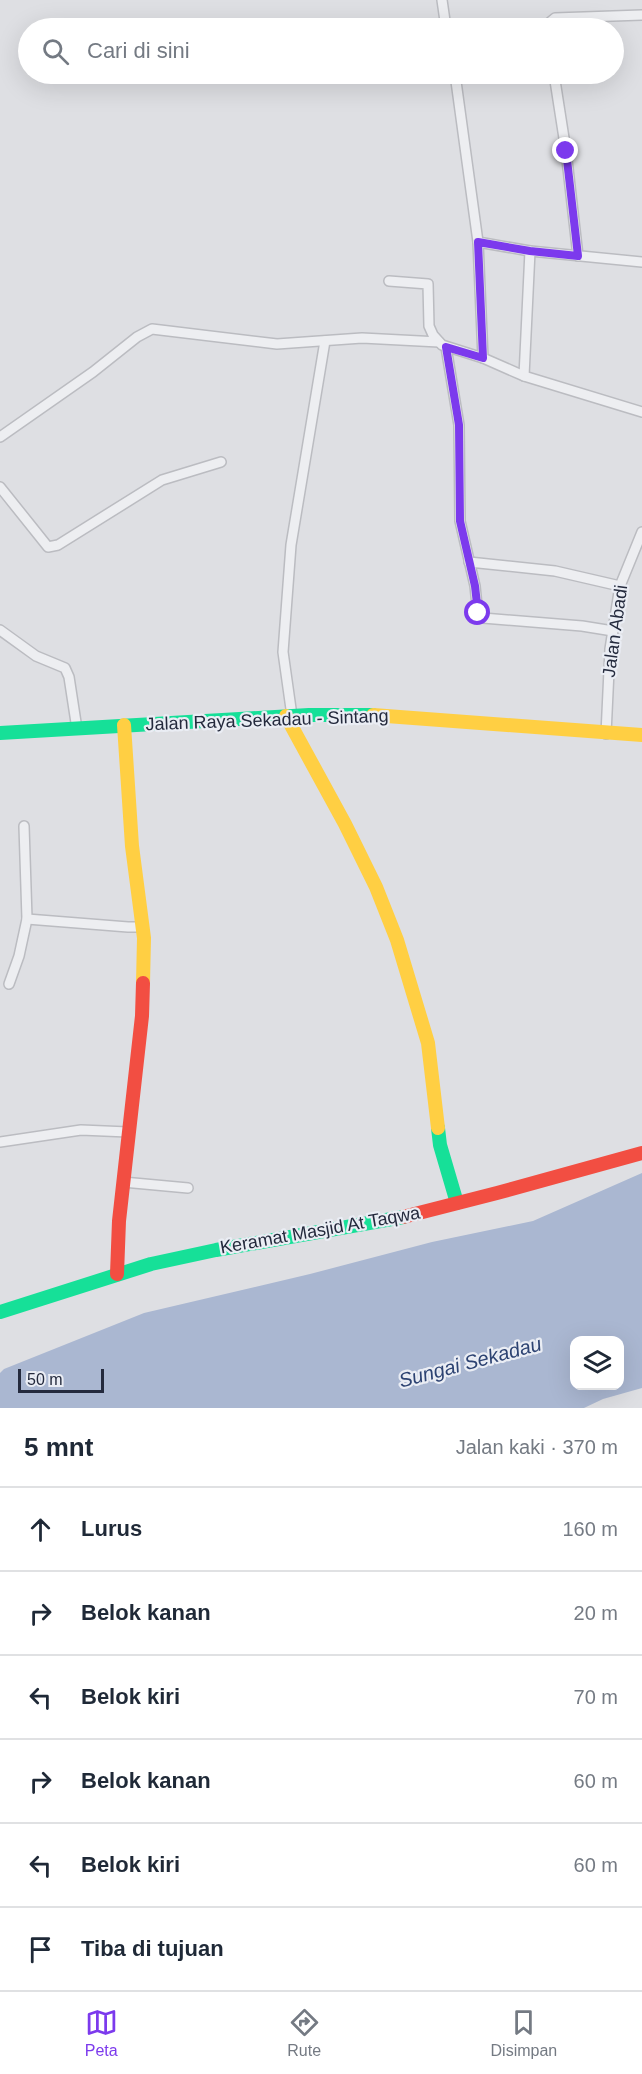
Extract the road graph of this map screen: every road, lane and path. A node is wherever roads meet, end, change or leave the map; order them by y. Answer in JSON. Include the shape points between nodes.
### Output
{"nodes":[{"id":1,"x":442,"y":0,"type":"edge"},
{"id":2,"x":642,"y":15,"type":"edge"},
{"id":3,"x":445,"y":18,"type":"edge"},
{"id":4,"x":555,"y":18,"type":"edge"},
{"id":5,"x":456,"y":84,"type":"edge"},
{"id":6,"x":556,"y":84,"type":"edge"},
{"id":7,"x":478,"y":242,"type":"junction"},
{"id":8,"x":530,"y":251,"type":"junction"},
{"id":9,"x":578,"y":256,"type":"junction"},
{"id":10,"x":642,"y":262,"type":"edge"},
{"id":11,"x":389,"y":280,"type":"dead end"},
{"id":12,"x":325,"y":341,"type":"junction"},
{"id":13,"x":442,"y":345,"type":"junction"},
{"id":14,"x":483,"y":358,"type":"junction"},
{"id":15,"x":524,"y":376,"type":"junction"},
{"id":16,"x":642,"y":412,"type":"edge"},
{"id":17,"x":0,"y":437,"type":"edge"},
{"id":18,"x":221,"y":462,"type":"dead end"},
{"id":19,"x":0,"y":487,"type":"edge"},
{"id":20,"x":642,"y":532,"type":"edge"},
{"id":21,"x":469,"y":562,"type":"junction"},
{"id":22,"x":620,"y":586,"type":"junction"},
{"id":23,"x":0,"y":630,"type":"edge"},
{"id":24,"x":613,"y":631,"type":"junction"},
{"id":25,"x":289,"y":716,"type":"junction"},
{"id":26,"x":124,"y":725,"type":"junction"},
{"id":27,"x":77,"y":729,"type":"junction"},
{"id":28,"x":0,"y":733,"type":"edge"},
{"id":29,"x":606,"y":734,"type":"junction"},
{"id":30,"x":642,"y":735,"type":"edge"},
{"id":31,"x":24,"y":826,"type":"dead end"},
{"id":32,"x":27,"y":919,"type":"junction"},
{"id":33,"x":143,"y":927,"type":"junction"},
{"id":34,"x":9,"y":984,"type":"dead end"},
{"id":35,"x":128,"y":1132,"type":"junction"},
{"id":36,"x":0,"y":1142,"type":"edge"},
{"id":37,"x":642,"y":1153,"type":"edge"},
{"id":38,"x":123,"y":1182,"type":"junction"},
{"id":39,"x":188,"y":1188,"type":"dead end"},
{"id":40,"x":457,"y":1203,"type":"junction"},
{"id":41,"x":117,"y":1274,"type":"junction"},
{"id":42,"x":0,"y":1312,"type":"edge"}],
"edges":[{"from":1,"to":3,"type":"street"},
{"from":2,"to":4,"type":"street"},
{"from":5,"to":7,"type":"street"},
{"from":6,"to":9,"type":"street"},
{"from":7,"to":8,"type":"street"},
{"from":7,"to":14,"type":"street"},
{"from":8,"to":9,"type":"street"},
{"from":8,"to":15,"type":"street"},
{"from":9,"to":10,"type":"street"},
{"from":11,"to":13,"type":"street","via":[[428,284],[429,326]]},
{"from":12,"to":13,"type":"street","via":[[362,339]]},
{"from":12,"to":17,"type":"street","via":[[277,344],[152,329]]},
{"from":12,"to":25,"type":"street","via":[[291,544],[283,652]]},
{"from":13,"to":14,"type":"street"},
{"from":13,"to":21,"type":"street","via":[[459,425],[460,521]]},
{"from":14,"to":15,"type":"street"},
{"from":15,"to":16,"type":"street"},
{"from":18,"to":19,"type":"street","via":[[162,480],[58,545],[48,547]]},
{"from":20,"to":22,"type":"street","name":"Jalan Abadi"},
{"from":21,"to":22,"type":"street","via":[[555,571]]},
{"from":21,"to":24,"type":"street","via":[[481,617]]},
{"from":22,"to":24,"type":"street","name":"Jalan Abadi"},
{"from":23,"to":27,"type":"street","via":[[36,656],[65,668]]},
{"from":24,"to":29,"type":"street","name":"Jalan Abadi"},
{"from":25,"to":26,"type":"main road","name":"Jalan Raya Sekadau - Sintang"},
{"from":25,"to":29,"type":"main road","name":"Jalan Raya Sekadau - Sintang","via":[[387,715]]},
{"from":25,"to":40,"type":"main road","via":[[376,887],[397,940],[428,1043],[440,1145]]},
{"from":26,"to":27,"type":"main road","name":"Jalan Raya Sekadau - Sintang"},
{"from":26,"to":33,"type":"main road","via":[[132,846]]},
{"from":27,"to":28,"type":"main road","name":"Jalan Raya Sekadau - Sintang"},
{"from":29,"to":30,"type":"main road","name":"Jalan Raya Sekadau - Sintang"},
{"from":31,"to":32,"type":"street"},
{"from":32,"to":33,"type":"street"},
{"from":32,"to":34,"type":"street","via":[[20,956]]},
{"from":33,"to":35,"type":"main road","via":[[142,1016]]},
{"from":35,"to":36,"type":"street","via":[[81,1130]]},
{"from":35,"to":38,"type":"main road"},
{"from":37,"to":40,"type":"main road","name":"Keramat Masjid At Taqwa"},
{"from":38,"to":39,"type":"street"},
{"from":38,"to":41,"type":"main road"},
{"from":40,"to":41,"type":"main road","name":"Keramat Masjid At Taqwa","via":[[235,1245]]},
{"from":41,"to":42,"type":"main road","name":"Keramat Masjid At Taqwa"}]}
